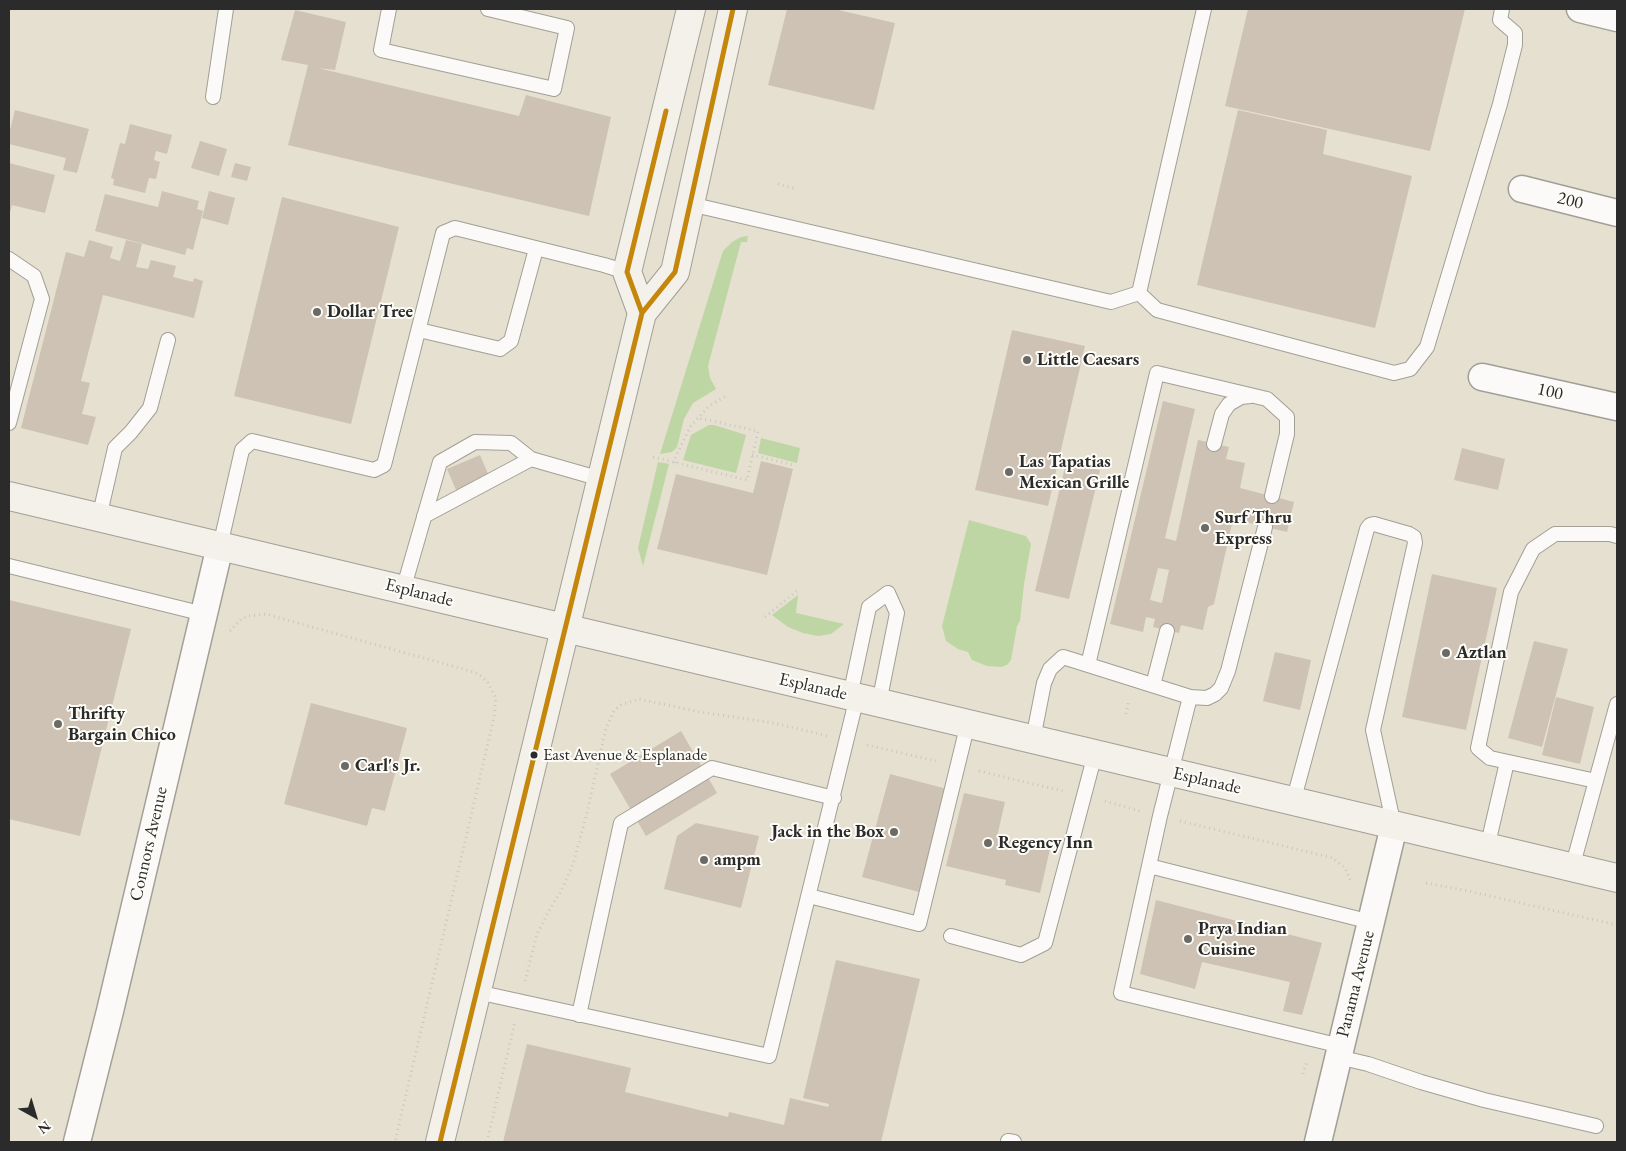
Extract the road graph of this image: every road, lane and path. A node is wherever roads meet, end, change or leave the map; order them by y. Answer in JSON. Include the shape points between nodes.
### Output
{"nodes":[{"id":1,"x":226,"y":9,"type":"edge"},
{"id":2,"x":389,"y":9,"type":"edge"},
{"id":3,"x":488,"y":9,"type":"edge"},
{"id":4,"x":691,"y":9,"type":"edge"},
{"id":5,"x":733,"y":9,"type":"edge"},
{"id":6,"x":1204,"y":9,"type":"edge"},
{"id":7,"x":1502,"y":9,"type":"edge"},
{"id":8,"x":1580,"y":9,"type":"edge"},
{"id":9,"x":1617,"y":18,"type":"edge"},
{"id":10,"x":213,"y":97,"type":"dead end"},
{"id":11,"x":778,"y":184,"type":"dead end"},
{"id":12,"x":796,"y":188,"type":"dead end"},
{"id":13,"x":1522,"y":189,"type":"dead end"},
{"id":14,"x":690,"y":204,"type":"junction"},
{"id":15,"x":1617,"y":213,"type":"edge"},
{"id":16,"x":536,"y":249,"type":"junction"},
{"id":17,"x":9,"y":259,"type":"edge"},
{"id":18,"x":627,"y":272,"type":"junction"},
{"id":19,"x":1139,"y":293,"type":"junction"},
{"id":20,"x":642,"y":313,"type":"junction"},
{"id":21,"x":419,"y":330,"type":"junction"},
{"id":22,"x":168,"y":340,"type":"dead end"},
{"id":23,"x":1482,"y":377,"type":"dead end"},
{"id":24,"x":13,"y":391,"type":"edge"},
{"id":25,"x":727,"y":395,"type":"dead end"},
{"id":26,"x":1256,"y":396,"type":"junction"},
{"id":27,"x":1617,"y":407,"type":"edge"},
{"id":28,"x":698,"y":418,"type":"junction"},
{"id":29,"x":9,"y":423,"type":"edge"},
{"id":30,"x":1214,"y":444,"type":"dead end"},
{"id":31,"x":752,"y":455,"type":"junction"},
{"id":32,"x":653,"y":457,"type":"dead end"},
{"id":33,"x":531,"y":459,"type":"junction"},
{"id":34,"x":675,"y":462,"type":"junction"},
{"id":35,"x":794,"y":465,"type":"dead end"},
{"id":36,"x":601,"y":479,"type":"junction"},
{"id":37,"x":9,"y":496,"type":"edge"},
{"id":38,"x":1272,"y":496,"type":"dead end"},
{"id":39,"x":424,"y":516,"type":"junction"},
{"id":40,"x":99,"y":518,"type":"junction"},
{"id":41,"x":1265,"y":527,"type":"dead end"},
{"id":42,"x":1617,"y":536,"type":"edge"},
{"id":43,"x":220,"y":546,"type":"junction"},
{"id":44,"x":9,"y":566,"type":"edge"},
{"id":45,"x":403,"y":590,"type":"junction"},
{"id":46,"x":798,"y":590,"type":"dead end"},
{"id":47,"x":204,"y":614,"type":"junction"},
{"id":48,"x":765,"y":617,"type":"dead end"},
{"id":49,"x":565,"y":629,"type":"junction"},
{"id":50,"x":1168,"y":630,"type":"dead end"},
{"id":51,"x":228,"y":632,"type":"dead end"},
{"id":52,"x":1088,"y":665,"type":"junction"},
{"id":53,"x":1153,"y":685,"type":"junction"},
{"id":54,"x":1131,"y":694,"type":"dead end"},
{"id":55,"x":1190,"y":697,"type":"junction"},
{"id":56,"x":862,"y":699,"type":"junction"},
{"id":57,"x":1617,"y":704,"type":"edge"},
{"id":58,"x":1126,"y":714,"type":"dead end"},
{"id":59,"x":968,"y":724,"type":"junction"},
{"id":60,"x":1033,"y":739,"type":"junction"},
{"id":61,"x":1095,"y":754,"type":"junction"},
{"id":62,"x":1507,"y":762,"type":"junction"},
{"id":63,"x":1171,"y":773,"type":"junction"},
{"id":64,"x":1596,"y":782,"type":"junction"},
{"id":65,"x":834,"y":798,"type":"junction"},
{"id":66,"x":1293,"y":802,"type":"junction"},
{"id":67,"x":1394,"y":826,"type":"junction"},
{"id":68,"x":1487,"y":848,"type":"junction"},
{"id":69,"x":1149,"y":866,"type":"junction"},
{"id":70,"x":1572,"y":868,"type":"junction"},
{"id":71,"x":1617,"y":878,"type":"edge"},
{"id":72,"x":1426,"y":883,"type":"dead end"},
{"id":73,"x":809,"y":896,"type":"junction"},
{"id":74,"x":1371,"y":922,"type":"junction"},
{"id":75,"x":1617,"y":926,"type":"edge"},
{"id":76,"x":951,"y":936,"type":"dead end"},
{"id":77,"x":477,"y":992,"type":"junction"},
{"id":78,"x":579,"y":1015,"type":"junction"},
{"id":79,"x":1339,"y":1052,"type":"junction"},
{"id":80,"x":1596,"y":1126,"type":"dead end"},
{"id":81,"x":77,"y":1142,"type":"edge"},
{"id":82,"x":395,"y":1142,"type":"edge"},
{"id":83,"x":440,"y":1142,"type":"edge"},
{"id":84,"x":1318,"y":1142,"type":"edge"}],
"edges":[{"from":1,"to":10,"type":"lane"},
{"from":2,"to":3,"type":"lane","via":[[381,50],[554,89],[567,28]]},
{"from":4,"to":18,"type":"main road"},
{"from":5,"to":14,"type":"main road"},
{"from":6,"to":19,"type":"lane"},
{"from":7,"to":19,"type":"lane","via":[[1500,20],[1515,33],[1515,45],[1500,104],[1427,347],[1410,369],[1394,373],[1157,310]]},
{"from":8,"to":9,"type":"street"},
{"from":11,"to":12,"type":"path"},
{"from":13,"to":15,"type":"street","name":"200"},
{"from":14,"to":19,"type":"lane","via":[[1111,302]]},
{"from":14,"to":20,"type":"main road","via":[[675,272]]},
{"from":16,"to":18,"type":"lane"},
{"from":16,"to":21,"type":"lane","via":[[510,341],[500,349]]},
{"from":16,"to":21,"type":"lane","via":[[455,228],[443,233]]},
{"from":17,"to":24,"type":"lane","via":[[34,276],[42,299]]},
{"from":18,"to":20,"type":"main road"},
{"from":20,"to":36,"type":"main road"},
{"from":21,"to":43,"type":"lane","via":[[384,465],[374,470],[252,441],[242,450]]},
{"from":22,"to":40,"type":"lane","via":[[150,408],[114,448]]},
{"from":23,"to":27,"type":"street","name":"100"},
{"from":24,"to":29,"type":"lane"},
{"from":25,"to":28,"type":"path"},
{"from":26,"to":30,"type":"lane","via":[[1241,397],[1230,404],[1222,414]]},
{"from":26,"to":38,"type":"lane","via":[[1267,399],[1287,417],[1287,434]]},
{"from":26,"to":52,"type":"lane","via":[[1157,373]]},
{"from":28,"to":31,"type":"path","via":[[758,431]]},
{"from":28,"to":34,"type":"path","via":[[690,427]]},
{"from":31,"to":34,"type":"path","via":[[747,480]]},
{"from":31,"to":35,"type":"path"},
{"from":32,"to":34,"type":"path"},
{"from":33,"to":36,"type":"lane"},
{"from":33,"to":39,"type":"lane"},
{"from":33,"to":39,"type":"lane","via":[[511,443],[475,442],[440,462]]},
{"from":36,"to":49,"type":"main road"},
{"from":37,"to":40,"type":"main road","name":"Esplanade"},
{"from":39,"to":45,"type":"lane"},
{"from":40,"to":43,"type":"main road","name":"Esplanade"},
{"from":41,"to":55,"type":"lane","via":[[1228,672],[1221,688],[1207,698]]},
{"from":42,"to":62,"type":"lane","via":[[1555,534],[1533,549],[1511,592],[1478,748],[1490,758]]},
{"from":43,"to":45,"type":"main road","name":"Esplanade"},
{"from":43,"to":47,"type":"street","name":"Connors Avenue"},
{"from":44,"to":47,"type":"lane"},
{"from":45,"to":49,"type":"main road","name":"Esplanade"},
{"from":46,"to":48,"type":"path"},
{"from":47,"to":81,"type":"street","name":"Connors Avenue"},
{"from":49,"to":56,"type":"main road","name":"Esplanade"},
{"from":49,"to":77,"type":"main road"},
{"from":50,"to":53,"type":"lane"},
{"from":51,"to":82,"type":"path","via":[[249,616],[271,616],[474,672],[488,683],[496,698]]},
{"from":52,"to":53,"type":"lane"},
{"from":52,"to":60,"type":"lane","via":[[1062,658],[1050,669],[1044,682]]},
{"from":53,"to":55,"type":"lane"},
{"from":54,"to":58,"type":"path"},
{"from":55,"to":63,"type":"lane"},
{"from":56,"to":56,"type":"lane","via":[[897,613],[888,593],[869,607]]},
{"from":56,"to":59,"type":"main road","name":"Esplanade"},
{"from":56,"to":65,"type":"lane"},
{"from":57,"to":64,"type":"lane"},
{"from":59,"to":60,"type":"main road","name":"Esplanade"},
{"from":59,"to":73,"type":"lane","via":[[918,924]]},
{"from":60,"to":61,"type":"main road","name":"Esplanade"},
{"from":61,"to":63,"type":"main road","name":"Esplanade"},
{"from":61,"to":76,"type":"lane","via":[[1044,942],[1021,955]]},
{"from":62,"to":64,"type":"lane"},
{"from":62,"to":68,"type":"lane"},
{"from":63,"to":66,"type":"main road","name":"Esplanade"},
{"from":63,"to":69,"type":"lane"},
{"from":64,"to":70,"type":"lane"},
{"from":65,"to":73,"type":"lane"},
{"from":65,"to":78,"type":"lane","via":[[712,768],[621,823]]},
{"from":66,"to":67,"type":"main road","name":"Esplanade"},
{"from":66,"to":67,"type":"lane","via":[[1367,529],[1374,524],[1409,534],[1415,543],[1373,730]]},
{"from":67,"to":68,"type":"main road","name":"Esplanade"},
{"from":67,"to":74,"type":"street","name":"Panama Avenue"},
{"from":68,"to":70,"type":"main road","name":"Esplanade"},
{"from":69,"to":74,"type":"lane"},
{"from":69,"to":79,"type":"lane","via":[[1121,993]]},
{"from":70,"to":71,"type":"main road","name":"Esplanade"},
{"from":72,"to":75,"type":"path"},
{"from":73,"to":78,"type":"lane","via":[[769,1056]]},
{"from":74,"to":79,"type":"street","name":"Panama Avenue"},
{"from":77,"to":78,"type":"lane"},
{"from":77,"to":83,"type":"main road"},
{"from":79,"to":80,"type":"lane","via":[[1421,1082]]},
{"from":79,"to":84,"type":"street","name":"Panama Avenue"}]}
